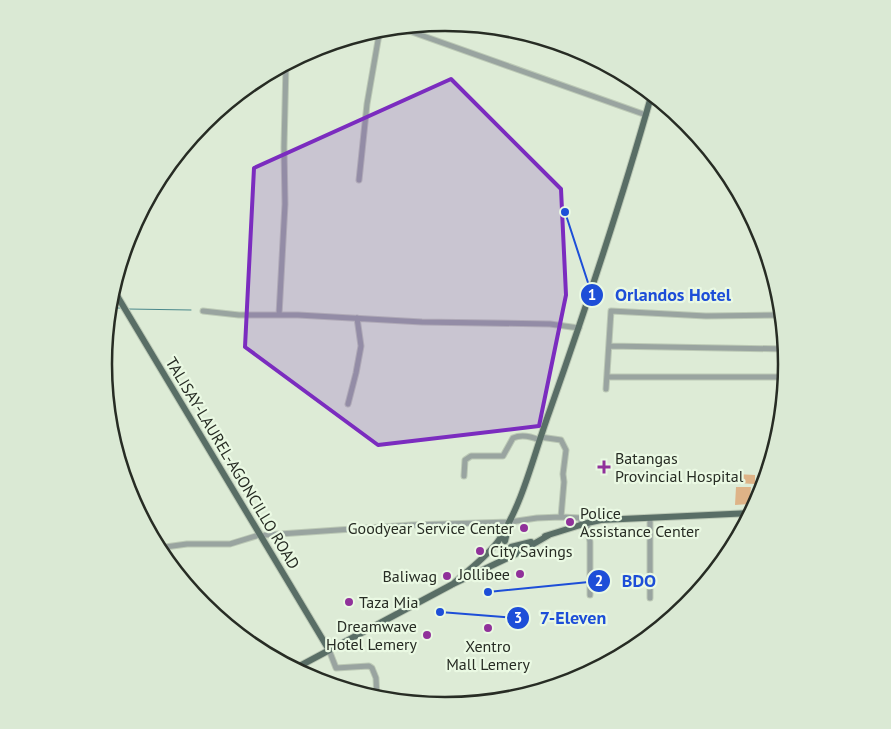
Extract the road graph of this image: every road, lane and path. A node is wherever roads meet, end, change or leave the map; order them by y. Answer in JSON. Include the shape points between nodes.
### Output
{"nodes":[{"id":1,"x":415,"y":33,"type":"edge"},
{"id":2,"x":378,"y":38,"type":"edge"},
{"id":3,"x":286,"y":72,"type":"edge"},
{"id":4,"x":650,"y":101,"type":"edge"},
{"id":5,"x":646,"y":115,"type":"junction"},
{"id":6,"x":359,"y":180,"type":"dead end"},
{"id":7,"x":119,"y":299,"type":"edge"},
{"id":8,"x":203,"y":311,"type":"dead end"},
{"id":9,"x":279,"y":315,"type":"junction"},
{"id":10,"x":775,"y":315,"type":"edge"},
{"id":11,"x":357,"y":318,"type":"junction"},
{"id":12,"x":579,"y":328,"type":"junction"},
{"id":13,"x":609,"y":346,"type":"junction"},
{"id":14,"x":778,"y":350,"type":"edge"},
{"id":15,"x":608,"y":377,"type":"junction"},
{"id":16,"x":778,"y":377,"type":"edge"},
{"id":17,"x":606,"y":389,"type":"dead end"},
{"id":18,"x":348,"y":404,"type":"dead end"},
{"id":19,"x":540,"y":438,"type":"junction"},
{"id":20,"x":464,"y":476,"type":"dead end"},
{"id":21,"x":743,"y":513,"type":"edge"},
{"id":22,"x":561,"y":517,"type":"junction"},
{"id":23,"x":650,"y":518,"type":"junction"},
{"id":24,"x":510,"y":520,"type":"junction"},
{"id":25,"x":584,"y":524,"type":"junction"},
{"id":26,"x":265,"y":535,"type":"dead end"},
{"id":27,"x":549,"y":535,"type":"junction"},
{"id":28,"x":256,"y":536,"type":"dead end"},
{"id":29,"x":498,"y":541,"type":"junction"},
{"id":30,"x":505,"y":541,"type":"junction"},
{"id":31,"x":166,"y":547,"type":"edge"},
{"id":32,"x":511,"y":547,"type":"junction"},
{"id":33,"x":492,"y":548,"type":"junction"},
{"id":34,"x":510,"y":556,"type":"junction"},
{"id":35,"x":502,"y":560,"type":"junction"},
{"id":36,"x":453,"y":584,"type":"junction"},
{"id":37,"x":590,"y":595,"type":"dead end"},
{"id":38,"x":650,"y":598,"type":"dead end"},
{"id":39,"x":329,"y":650,"type":"junction"},
{"id":40,"x":302,"y":665,"type":"edge"},
{"id":41,"x":377,"y":690,"type":"edge"}],
"edges":[{"from":1,"to":5,"type":"street"},
{"from":2,"to":6,"type":"street"},
{"from":3,"to":9,"type":"street","via":[[285,204]]},
{"from":4,"to":5,"type":"main road"},
{"from":5,"to":12,"type":"main road"},
{"from":7,"to":39,"type":"main road","name":"TALISAY-LAUREL-AGONCILLO ROAD"},
{"from":8,"to":9,"type":"street"},
{"from":9,"to":11,"type":"street"},
{"from":10,"to":13,"type":"street","via":[[706,316],[611,311]]},
{"from":11,"to":12,"type":"street","via":[[550,324]]},
{"from":11,"to":18,"type":"street","via":[[361,346]]},
{"from":12,"to":19,"type":"main road"},
{"from":13,"to":14,"type":"street"},
{"from":13,"to":15,"type":"street"},
{"from":15,"to":16,"type":"street"},
{"from":15,"to":17,"type":"street"},
{"from":19,"to":20,"type":"street","via":[[515,436],[503,456],[471,456],[465,460]]},
{"from":19,"to":22,"type":"street","via":[[561,440],[566,450]]},
{"from":19,"to":24,"type":"main road"},
{"from":21,"to":23,"type":"main road"},
{"from":22,"to":24,"type":"street"},
{"from":22,"to":25,"type":"street","via":[[581,518]]},
{"from":23,"to":25,"type":"main road"},
{"from":23,"to":38,"type":"street"},
{"from":24,"to":26,"type":"street"},
{"from":24,"to":29,"type":"main road"},
{"from":24,"to":30,"type":"main road"},
{"from":25,"to":27,"type":"main road"},
{"from":25,"to":37,"type":"street","via":[[590,542]]},
{"from":27,"to":32,"type":"main road"},
{"from":27,"to":34,"type":"main road"},
{"from":28,"to":31,"type":"street","via":[[230,544]]},
{"from":29,"to":30,"type":"main road"},
{"from":29,"to":33,"type":"main road"},
{"from":30,"to":32,"type":"main road"},
{"from":32,"to":34,"type":"main road"},
{"from":33,"to":35,"type":"main road","via":[[494,556]]},
{"from":33,"to":36,"type":"main road"},
{"from":34,"to":35,"type":"main road"},
{"from":35,"to":36,"type":"main road"},
{"from":36,"to":39,"type":"main road"},
{"from":39,"to":40,"type":"main road"},
{"from":39,"to":41,"type":"street","via":[[336,668],[372,668]]}]}
